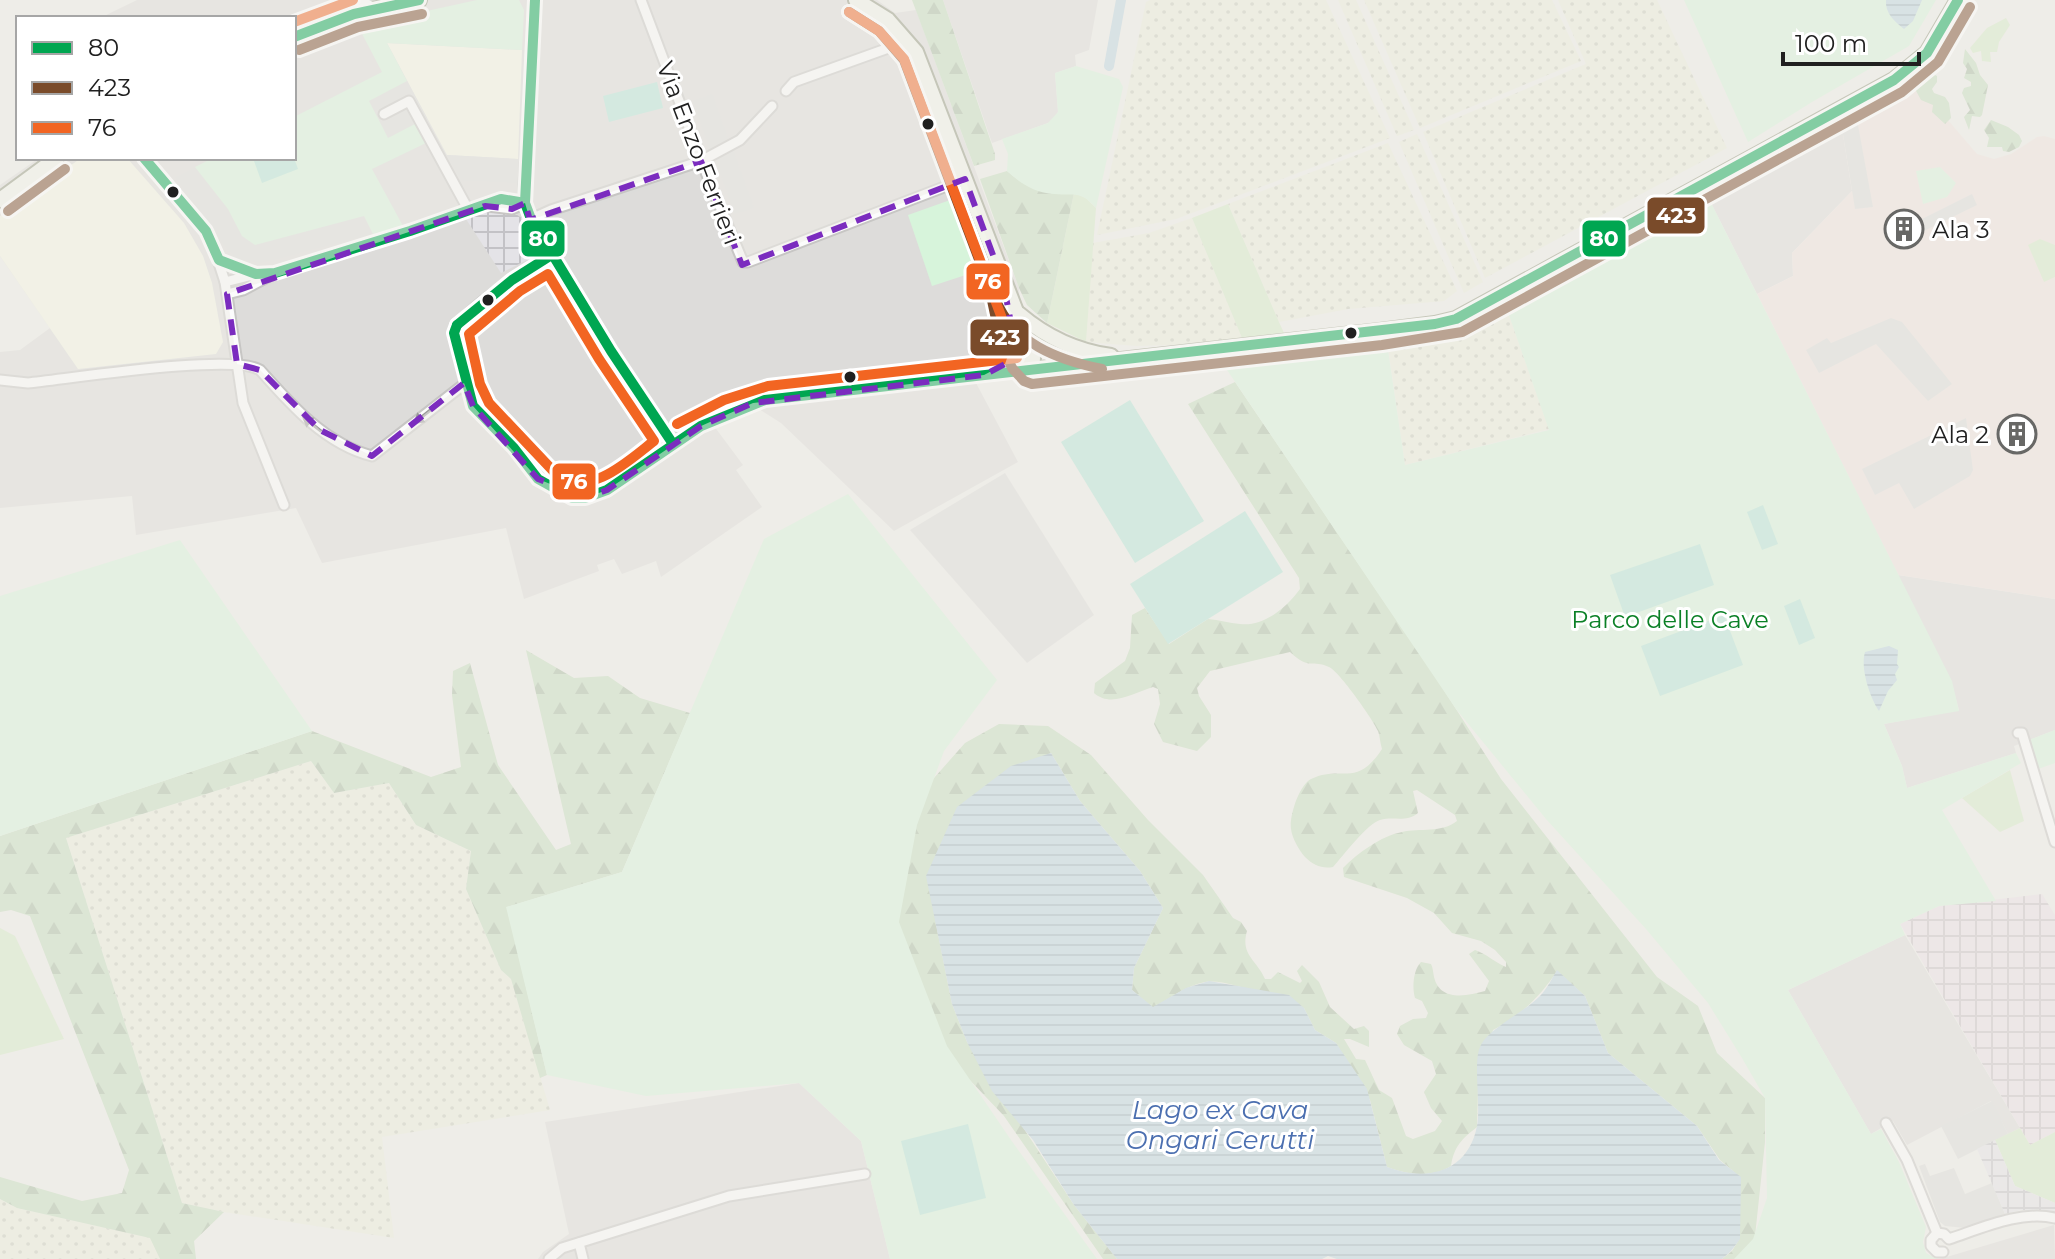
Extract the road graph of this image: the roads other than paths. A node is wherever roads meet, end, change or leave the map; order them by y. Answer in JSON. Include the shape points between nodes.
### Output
{"nodes":[{"id":1,"x":343,"y":0,"type":"edge"},
{"id":2,"x":419,"y":0,"type":"edge"},
{"id":3,"x":641,"y":0,"type":"edge"},
{"id":4,"x":856,"y":0,"type":"edge"},
{"id":5,"x":1958,"y":0,"type":"edge"},
{"id":6,"x":533,"y":3,"type":"edge"},
{"id":7,"x":355,"y":5,"type":"edge"},
{"id":8,"x":334,"y":21,"type":"junction"},
{"id":9,"x":296,"y":36,"type":"edge"},
{"id":10,"x":908,"y":41,"type":"junction"},
{"id":11,"x":786,"y":91,"type":"dead end"},
{"id":12,"x":772,"y":106,"type":"dead end"},
{"id":13,"x":384,"y":114,"type":"dead end"},
{"id":14,"x":54,"y":160,"type":"edge"},
{"id":15,"x":145,"y":160,"type":"edge"},
{"id":16,"x":701,"y":161,"type":"junction"},
{"id":17,"x":965,"y":179,"type":"junction"},
{"id":18,"x":0,"y":200,"type":"edge"},
{"id":19,"x":525,"y":203,"type":"junction"},
{"id":20,"x":469,"y":211,"type":"junction"},
{"id":21,"x":531,"y":219,"type":"junction"},
{"id":22,"x":553,"y":254,"type":"junction"},
{"id":23,"x":219,"y":260,"type":"junction"},
{"id":24,"x":275,"y":273,"type":"junction"},
{"id":25,"x":256,"y":274,"type":"junction"},
{"id":26,"x":225,"y":282,"type":"junction"},
{"id":27,"x":1003,"y":282,"type":"junction"},
{"id":28,"x":227,"y":294,"type":"junction"},
{"id":29,"x":1016,"y":311,"type":"junction"},
{"id":30,"x":1014,"y":338,"type":"junction"},
{"id":31,"x":1133,"y":359,"type":"junction"},
{"id":32,"x":237,"y":364,"type":"junction"},
{"id":33,"x":1032,"y":370,"type":"junction"},
{"id":34,"x":984,"y":375,"type":"junction"},
{"id":35,"x":0,"y":380,"type":"edge"},
{"id":36,"x":467,"y":382,"type":"junction"},
{"id":37,"x":673,"y":444,"type":"junction"},
{"id":38,"x":284,"y":505,"type":"dead end"},
{"id":39,"x":2018,"y":733,"type":"dead end"},
{"id":40,"x":2055,"y":842,"type":"edge"},
{"id":41,"x":1886,"y":1123,"type":"dead end"},
{"id":42,"x":865,"y":1174,"type":"dead end"},
{"id":43,"x":2055,"y":1218,"type":"edge"},
{"id":44,"x":1937,"y":1233,"type":"junction"},
{"id":45,"x":1949,"y":1239,"type":"junction"},
{"id":46,"x":579,"y":1243,"type":"junction"},
{"id":47,"x":1944,"y":1256,"type":"edge"},
{"id":48,"x":549,"y":1259,"type":"edge"},
{"id":49,"x":583,"y":1259,"type":"edge"}],
"edges":[{"from":1,"to":8,"type":"street"},
{"from":2,"to":7,"type":"street","via":[[376,9]]},
{"from":3,"to":16,"type":"street","name":"Via Enzo Ferrieri"},
{"from":4,"to":10,"type":"street","via":[[888,20]]},
{"from":5,"to":31,"type":"street","via":[[1927,53],[1894,80],[1456,319]]},
{"from":6,"to":19,"type":"street"},
{"from":7,"to":8,"type":"street"},
{"from":8,"to":9,"type":"street"},
{"from":10,"to":11,"type":"street","via":[[794,82]]},
{"from":10,"to":17,"type":"street","via":[[933,91]]},
{"from":12,"to":16,"type":"street","via":[[740,140]]},
{"from":13,"to":20,"type":"street","via":[[409,101]]},
{"from":14,"to":18,"type":"street"},
{"from":15,"to":23,"type":"street","via":[[206,231]]},
{"from":16,"to":17,"type":"street","name":"Via Enzo Ferrieri","via":[[743,262]]},
{"from":16,"to":21,"type":"street"},
{"from":17,"to":27,"type":"street"},
{"from":19,"to":20,"type":"street","via":[[512,209],[485,206]]},
{"from":19,"to":21,"type":"street"},
{"from":20,"to":24,"type":"street"},
{"from":21,"to":22,"type":"street"},
{"from":22,"to":36,"type":"street","via":[[457,325],[454,333]]},
{"from":22,"to":37,"type":"street"},
{"from":23,"to":25,"type":"street"},
{"from":23,"to":26,"type":"street"},
{"from":24,"to":25,"type":"street"},
{"from":24,"to":28,"type":"street"},
{"from":25,"to":26,"type":"street"},
{"from":26,"to":28,"type":"street"},
{"from":27,"to":29,"type":"street"},
{"from":27,"to":30,"type":"street"},
{"from":28,"to":32,"type":"street"},
{"from":29,"to":31,"type":"street","via":[[1068,345]]},
{"from":29,"to":33,"type":"street","via":[[1033,356]]},
{"from":30,"to":33,"type":"street"},
{"from":30,"to":34,"type":"street","via":[[1005,364]]},
{"from":31,"to":33,"type":"street"},
{"from":32,"to":35,"type":"street","via":[[28,383]]},
{"from":36,"to":32,"type":"street","one_way":true,"via":[[372,456],[320,431],[260,370]]},
{"from":32,"to":38,"type":"street","via":[[243,403]]},
{"from":33,"to":34,"type":"street"},
{"from":34,"to":37,"type":"street","via":[[765,400],[701,426]]},
{"from":36,"to":37,"type":"street","via":[[479,413],[538,479],[567,496],[578,499],[607,490]]},
{"from":39,"to":40,"type":"street"},
{"from":41,"to":44,"type":"street"},
{"from":42,"to":46,"type":"street","via":[[729,1196]]},
{"from":43,"to":45,"type":"street","via":[[2017,1218]]},
{"from":44,"to":45,"type":"street"},
{"from":44,"to":47,"type":"street","via":[[1931,1246]]},
{"from":45,"to":47,"type":"street"},
{"from":46,"to":48,"type":"street"},
{"from":46,"to":49,"type":"street"}]}
